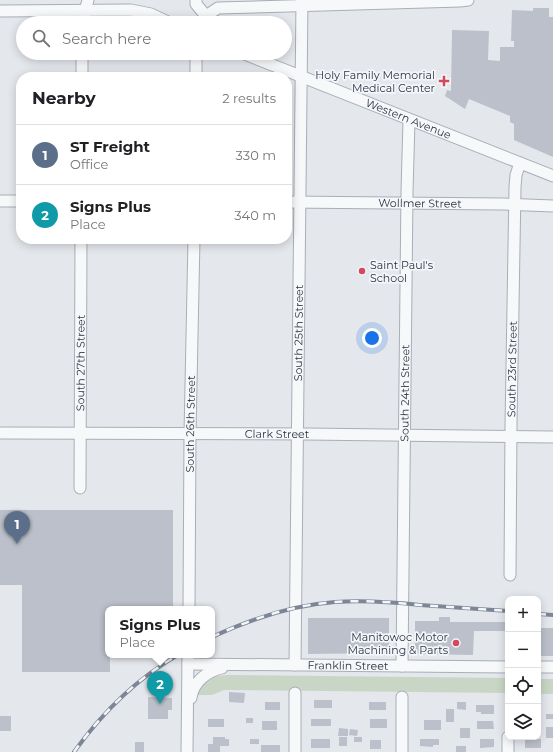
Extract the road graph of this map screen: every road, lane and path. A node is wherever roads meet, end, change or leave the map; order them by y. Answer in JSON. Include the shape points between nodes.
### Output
{"nodes":[{"id":1,"x":196,"y":0,"type":"edge"},
{"id":2,"x":468,"y":0,"type":"edge"},
{"id":3,"x":302,"y":3,"type":"edge"},
{"id":4,"x":87,"y":5,"type":"edge"},
{"id":5,"x":0,"y":12,"type":"edge"},
{"id":6,"x":84,"y":16,"type":"edge"},
{"id":7,"x":155,"y":16,"type":"edge"},
{"id":8,"x":202,"y":16,"type":"edge"},
{"id":9,"x":208,"y":16,"type":"edge"},
{"id":10,"x":82,"y":60,"type":"edge"},
{"id":11,"x":196,"y":60,"type":"edge"},
{"id":12,"x":259,"y":60,"type":"edge"},
{"id":13,"x":82,"y":72,"type":"edge"},
{"id":14,"x":196,"y":72,"type":"edge"},
{"id":15,"x":288,"y":72,"type":"edge"},
{"id":16,"x":292,"y":74,"type":"edge"},
{"id":17,"x":302,"y":78,"type":"junction"},
{"id":18,"x":409,"y":120,"type":"junction"},
{"id":19,"x":520,"y":163,"type":"junction"},
{"id":20,"x":553,"y":176,"type":"edge"},
{"id":21,"x":0,"y":201,"type":"edge"},
{"id":22,"x":16,"y":201,"type":"edge"},
{"id":23,"x":292,"y":202,"type":"edge"},
{"id":24,"x":300,"y":202,"type":"junction"},
{"id":25,"x":407,"y":203,"type":"junction"},
{"id":26,"x":515,"y":205,"type":"junction"},
{"id":27,"x":553,"y":206,"type":"edge"},
{"id":28,"x":81,"y":244,"type":"edge"},
{"id":29,"x":194,"y":244,"type":"edge"},
{"id":30,"x":0,"y":433,"type":"edge"},
{"id":31,"x":79,"y":433,"type":"junction"},
{"id":32,"x":190,"y":434,"type":"junction"},
{"id":33,"x":297,"y":434,"type":"junction"},
{"id":34,"x":405,"y":434,"type":"junction"},
{"id":35,"x":511,"y":436,"type":"junction"},
{"id":36,"x":553,"y":437,"type":"edge"},
{"id":37,"x":80,"y":488,"type":"dead end"},
{"id":38,"x":510,"y":575,"type":"dead end"},
{"id":39,"x":189,"y":606,"type":"edge"},
{"id":40,"x":188,"y":660,"type":"edge"},
{"id":41,"x":241,"y":665,"type":"junction"},
{"id":42,"x":295,"y":665,"type":"junction"},
{"id":43,"x":402,"y":666,"type":"junction"},
{"id":44,"x":505,"y":667,"type":"edge"},
{"id":45,"x":541,"y":667,"type":"edge"},
{"id":46,"x":553,"y":667,"type":"edge"},
{"id":47,"x":295,"y":693,"type":"dead end"},
{"id":48,"x":402,"y":697,"type":"dead end"},
{"id":49,"x":188,"y":718,"type":"junction"},
{"id":50,"x":508,"y":740,"type":"edge"},
{"id":51,"x":187,"y":752,"type":"edge"},
{"id":52,"x":295,"y":752,"type":"edge"},
{"id":53,"x":402,"y":752,"type":"edge"},
{"id":54,"x":508,"y":752,"type":"edge"}],
"edges":[{"from":1,"to":8,"type":"street"},
{"from":2,"to":3,"type":"street"},
{"from":3,"to":9,"type":"street","via":[[218,8]]},
{"from":3,"to":17,"type":"street","name":"South 25th Street"},
{"from":4,"to":5,"type":"street"},
{"from":4,"to":6,"type":"street"},
{"from":4,"to":7,"type":"street","via":[[131,10]]},
{"from":10,"to":13,"type":"street"},
{"from":11,"to":14,"type":"street"},
{"from":12,"to":15,"type":"street","name":"Western Avenue"},
{"from":16,"to":17,"type":"street","name":"Western Avenue"},
{"from":17,"to":18,"type":"street","name":"Western Avenue"},
{"from":17,"to":24,"type":"street","name":"South 25th Street"},
{"from":18,"to":19,"type":"street","name":"Western Avenue"},
{"from":18,"to":25,"type":"street","name":"South 24th Street"},
{"from":19,"to":20,"type":"street","name":"Western Avenue"},
{"from":19,"to":26,"type":"street","name":"South 23rd Street","via":[[516,177]]},
{"from":21,"to":22,"type":"street"},
{"from":23,"to":24,"type":"street","name":"Wollmer Street"},
{"from":24,"to":25,"type":"street","name":"Wollmer Street"},
{"from":24,"to":33,"type":"street","name":"South 25th Street"},
{"from":25,"to":26,"type":"street","name":"Wollmer Street"},
{"from":25,"to":34,"type":"street","name":"South 24th Street"},
{"from":26,"to":27,"type":"street","name":"Wollmer Street"},
{"from":26,"to":35,"type":"street","name":"South 23rd Street"},
{"from":28,"to":31,"type":"street","name":"South 27th Street"},
{"from":29,"to":32,"type":"street","name":"South 26th Street"},
{"from":30,"to":31,"type":"street","name":"Clark Street"},
{"from":31,"to":32,"type":"street","name":"Clark Street"},
{"from":31,"to":37,"type":"street","name":"South 27th Street"},
{"from":32,"to":33,"type":"street","name":"Clark Street"},
{"from":32,"to":39,"type":"street","name":"South 26th Street"},
{"from":33,"to":34,"type":"street","name":"Clark Street"},
{"from":33,"to":42,"type":"street","name":"South 25th Street"},
{"from":34,"to":35,"type":"street","name":"Clark Street"},
{"from":34,"to":43,"type":"street","name":"South 24th Street"},
{"from":35,"to":36,"type":"street","name":"Clark Street"},
{"from":35,"to":38,"type":"street","name":"South 23rd Street"},
{"from":40,"to":41,"type":"street","name":"Franklin Street"},
{"from":40,"to":49,"type":"street"},
{"from":41,"to":42,"type":"street","name":"Franklin Street"},
{"from":41,"to":49,"type":"street","via":[[211,671],[201,679],[192,694]]},
{"from":42,"to":43,"type":"street","name":"Franklin Street"},
{"from":43,"to":44,"type":"street","name":"Franklin Street"},
{"from":45,"to":46,"type":"street"},
{"from":47,"to":52,"type":"street"},
{"from":48,"to":53,"type":"street"},
{"from":49,"to":51,"type":"street"},
{"from":50,"to":54,"type":"street"}]}
